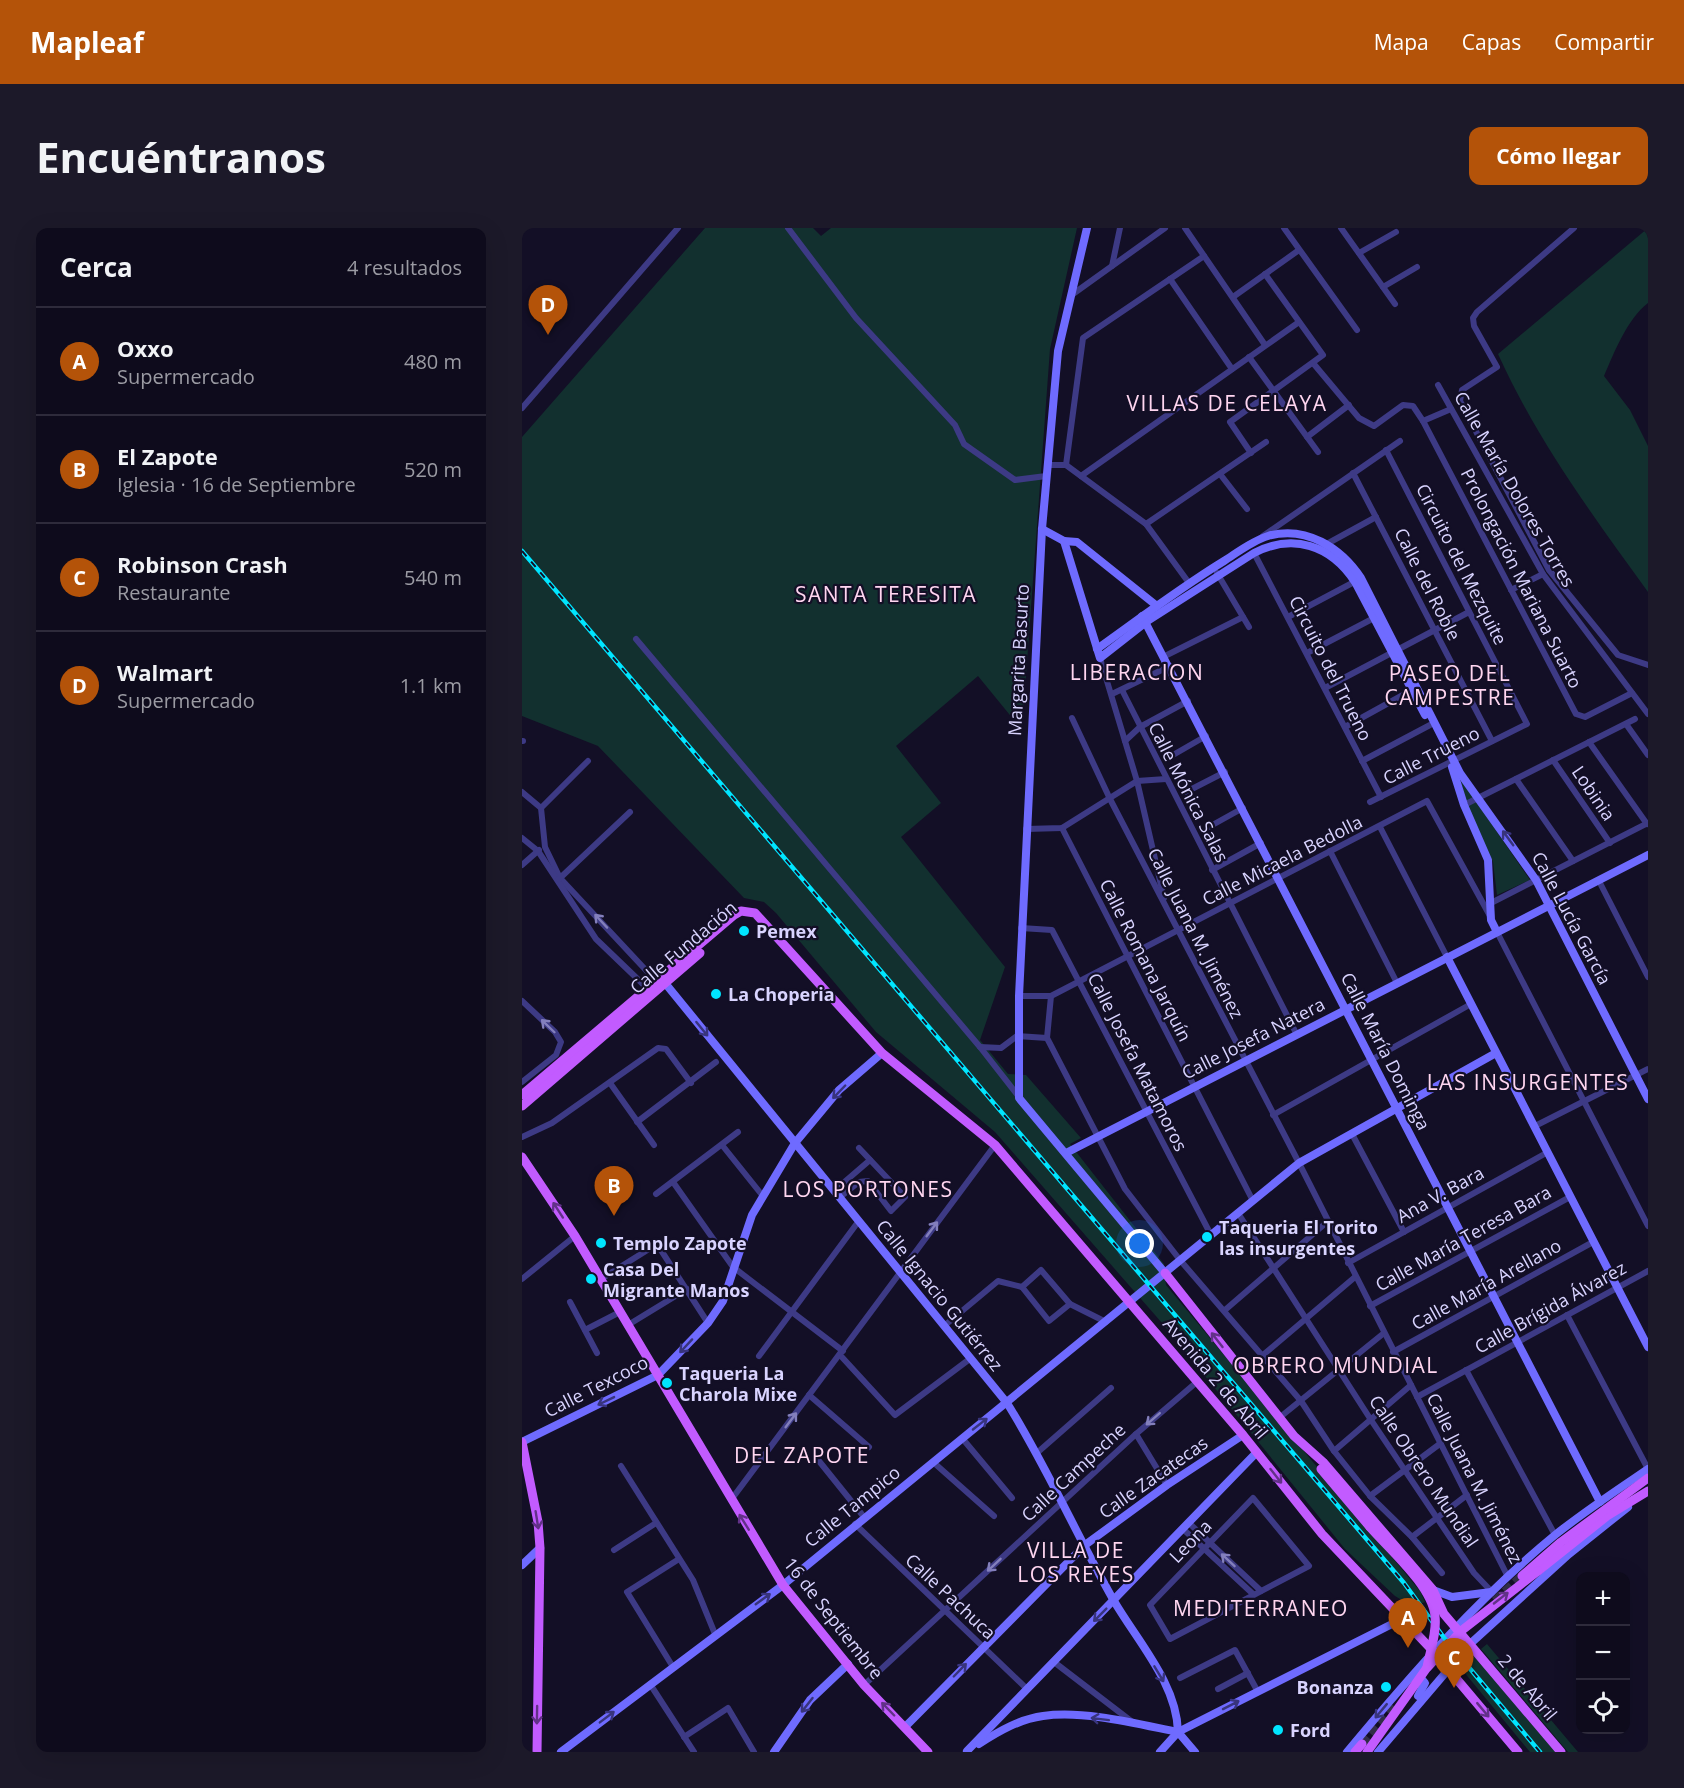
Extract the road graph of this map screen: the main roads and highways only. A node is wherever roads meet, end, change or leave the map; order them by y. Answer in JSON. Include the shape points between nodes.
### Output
{"nodes":[{"id":1,"x":751,"y":911,"type":"junction"},
{"id":2,"x":656,"y":985,"type":"junction"},
{"id":3,"x":522,"y":1095,"type":"edge"},
{"id":4,"x":522,"y":1106,"type":"edge"},
{"id":5,"x":522,"y":1157,"type":"edge"},
{"id":6,"x":1165,"y":1273,"type":"road end"},
{"id":7,"x":1294,"y":1436,"type":"junction"},
{"id":8,"x":522,"y":1442,"type":"edge"},
{"id":9,"x":1648,"y":1478,"type":"edge"},
{"id":10,"x":1648,"y":1491,"type":"edge"},
{"id":11,"x":1522,"y":1576,"type":"tunnel mouth"},
{"id":12,"x":1426,"y":1669,"type":"junction"},
{"id":13,"x":1362,"y":1749,"type":"edge"},
{"id":14,"x":537,"y":1752,"type":"edge"},
{"id":15,"x":928,"y":1752,"type":"edge"},
{"id":16,"x":1518,"y":1752,"type":"edge"},
{"id":17,"x":1561,"y":1752,"type":"edge"}],
"edges":[{"from":1,"to":2,"type":"main road","name":"Calle Fundación"},
{"from":1,"to":2,"type":"main road","name":"Calle Fundación","via":[[734,915]]},
{"from":1,"to":16,"type":"main road","name":"Avenida 2 de Abril","one_way":true,"via":[[777,934],[882,1053],[995,1145],[1243,1435],[1322,1534],[1433,1651]]},
{"from":2,"to":3,"type":"main road","name":"Calle Fundación"},
{"from":2,"to":4,"type":"main road","name":"Calle Fundación","via":[[622,1022]]},
{"from":15,"to":5,"type":"main road","name":"16 de Septiembre","one_way":true,"via":[[864,1685],[783,1585],[576,1236]]},
{"from":7,"to":6,"type":"main road","one_way":true},
{"from":7,"to":12,"type":"main road","bridge":true,"via":[[1431,1602],[1434,1628]]},
{"from":7,"to":17,"type":"main road","name":"2 de Abril","via":[[1323,1462],[1433,1590],[1470,1644]]},
{"from":8,"to":14,"type":"main road","one_way":true,"via":[[540,1548]]},
{"from":9,"to":11,"type":"main road"},
{"from":12,"to":10,"type":"main road","one_way":true,"bridge":true,"via":[[1461,1631],[1607,1516]]},
{"from":12,"to":13,"type":"main road","bridge":true}]}
